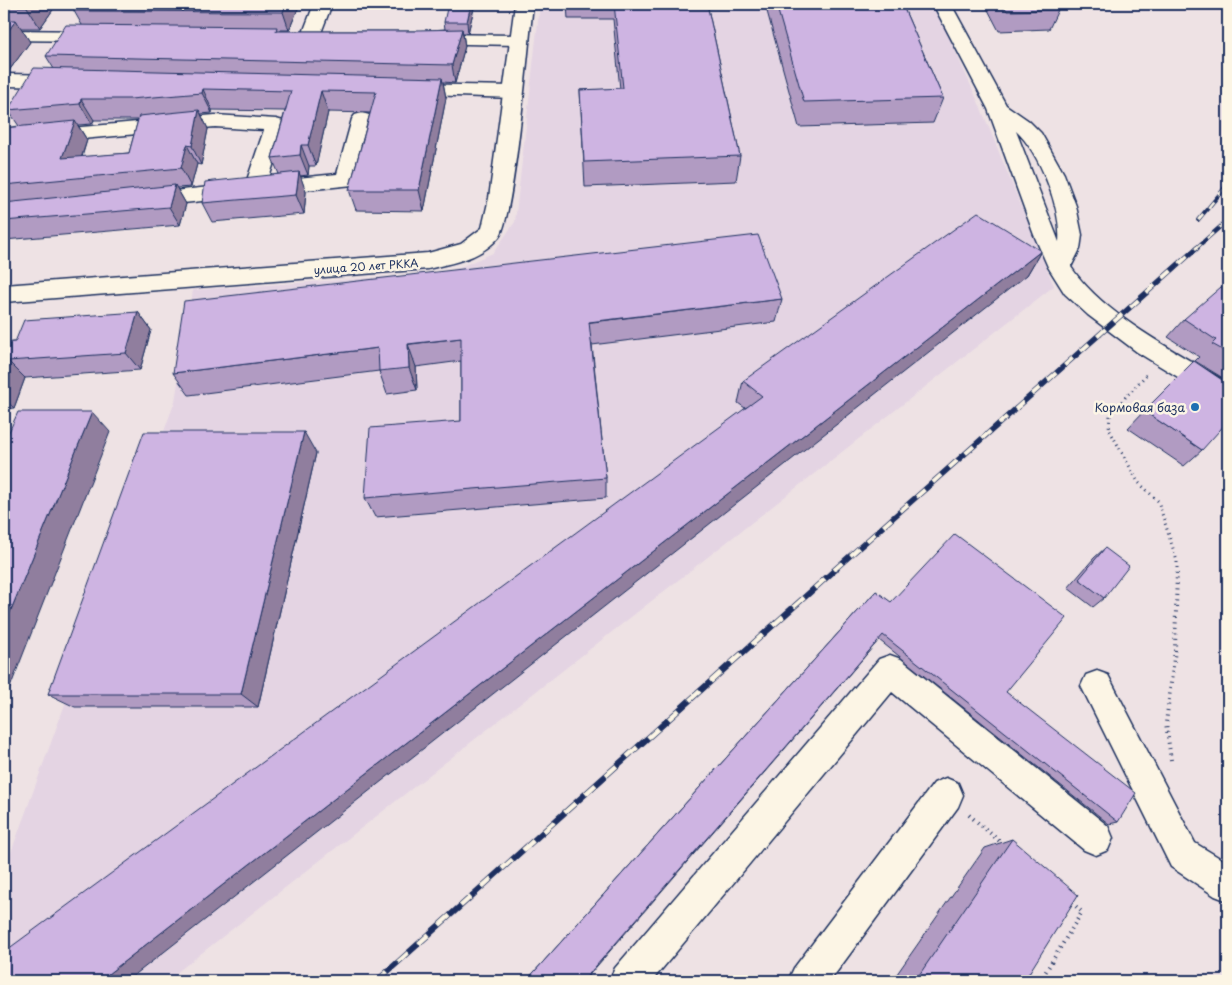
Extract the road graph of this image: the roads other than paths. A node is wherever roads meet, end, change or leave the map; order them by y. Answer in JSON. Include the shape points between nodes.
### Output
{"nodes":[{"id":1,"x":323,"y":4,"type":"edge"},
{"id":2,"x":524,"y":4,"type":"edge"},
{"id":3,"x":942,"y":4,"type":"edge"},
{"id":4,"x":6,"y":27,"type":"edge"},
{"id":5,"x":112,"y":36,"type":"edge"},
{"id":6,"x":290,"y":38,"type":"edge"},
{"id":7,"x":310,"y":38,"type":"junction"},
{"id":8,"x":330,"y":38,"type":"edge"},
{"id":9,"x":410,"y":39,"type":"edge"},
{"id":10,"x":520,"y":40,"type":"junction"},
{"id":11,"x":4,"y":80,"type":"edge"},
{"id":12,"x":84,"y":82,"type":"edge"},
{"id":13,"x":393,"y":89,"type":"edge"},
{"id":14,"x":513,"y":92,"type":"junction"},
{"id":15,"x":998,"y":109,"type":"junction"},
{"id":16,"x":362,"y":119,"type":"dead end"},
{"id":17,"x":4,"y":140,"type":"edge"},
{"id":18,"x":255,"y":189,"type":"junction"},
{"id":19,"x":129,"y":202,"type":"edge"},
{"id":20,"x":1059,"y":267,"type":"junction"},
{"id":21,"x":4,"y":294,"type":"edge"},
{"id":22,"x":1228,"y":395,"type":"edge"},
{"id":23,"x":1097,"y":686,"type":"dead end"},
{"id":24,"x":946,"y":795,"type":"road end"},
{"id":25,"x":1096,"y":838,"type":"dead end"},
{"id":26,"x":1228,"y":883,"type":"edge"},
{"id":27,"x":628,"y":981,"type":"edge"},
{"id":28,"x":807,"y":981,"type":"edge"}],
"edges":[{"from":1,"to":7,"type":"main road"},
{"from":2,"to":10,"type":"main road","name":"улица 20 лет РККА"},
{"from":3,"to":15,"type":"main road"},
{"from":4,"to":5,"type":"main road"},
{"from":6,"to":7,"type":"main road"},
{"from":7,"to":8,"type":"main road"},
{"from":9,"to":10,"type":"main road"},
{"from":10,"to":14,"type":"main road","name":"улица 20 лет РККА"},
{"from":11,"to":12,"type":"main road"},
{"from":13,"to":14,"type":"main road"},
{"from":14,"to":21,"type":"main road","name":"улица 20 лет РККА","via":[[500,198],[492,231],[469,250],[428,261]]},
{"from":15,"to":20,"type":"main road"},
{"from":15,"to":20,"type":"main road","via":[[1019,122],[1033,137],[1044,154],[1060,193],[1070,222],[1070,247]]},
{"from":16,"to":18,"type":"main road","via":[[346,180]]},
{"from":17,"to":18,"type":"main road","via":[[215,121],[276,125]]},
{"from":18,"to":19,"type":"main road"},
{"from":20,"to":22,"type":"main road","via":[[1073,288],[1096,309],[1155,351]]},
{"from":23,"to":26,"type":"main road","via":[[1183,855]]},
{"from":24,"to":28,"type":"main road"},
{"from":25,"to":27,"type":"main road","via":[[890,670]]}]}
